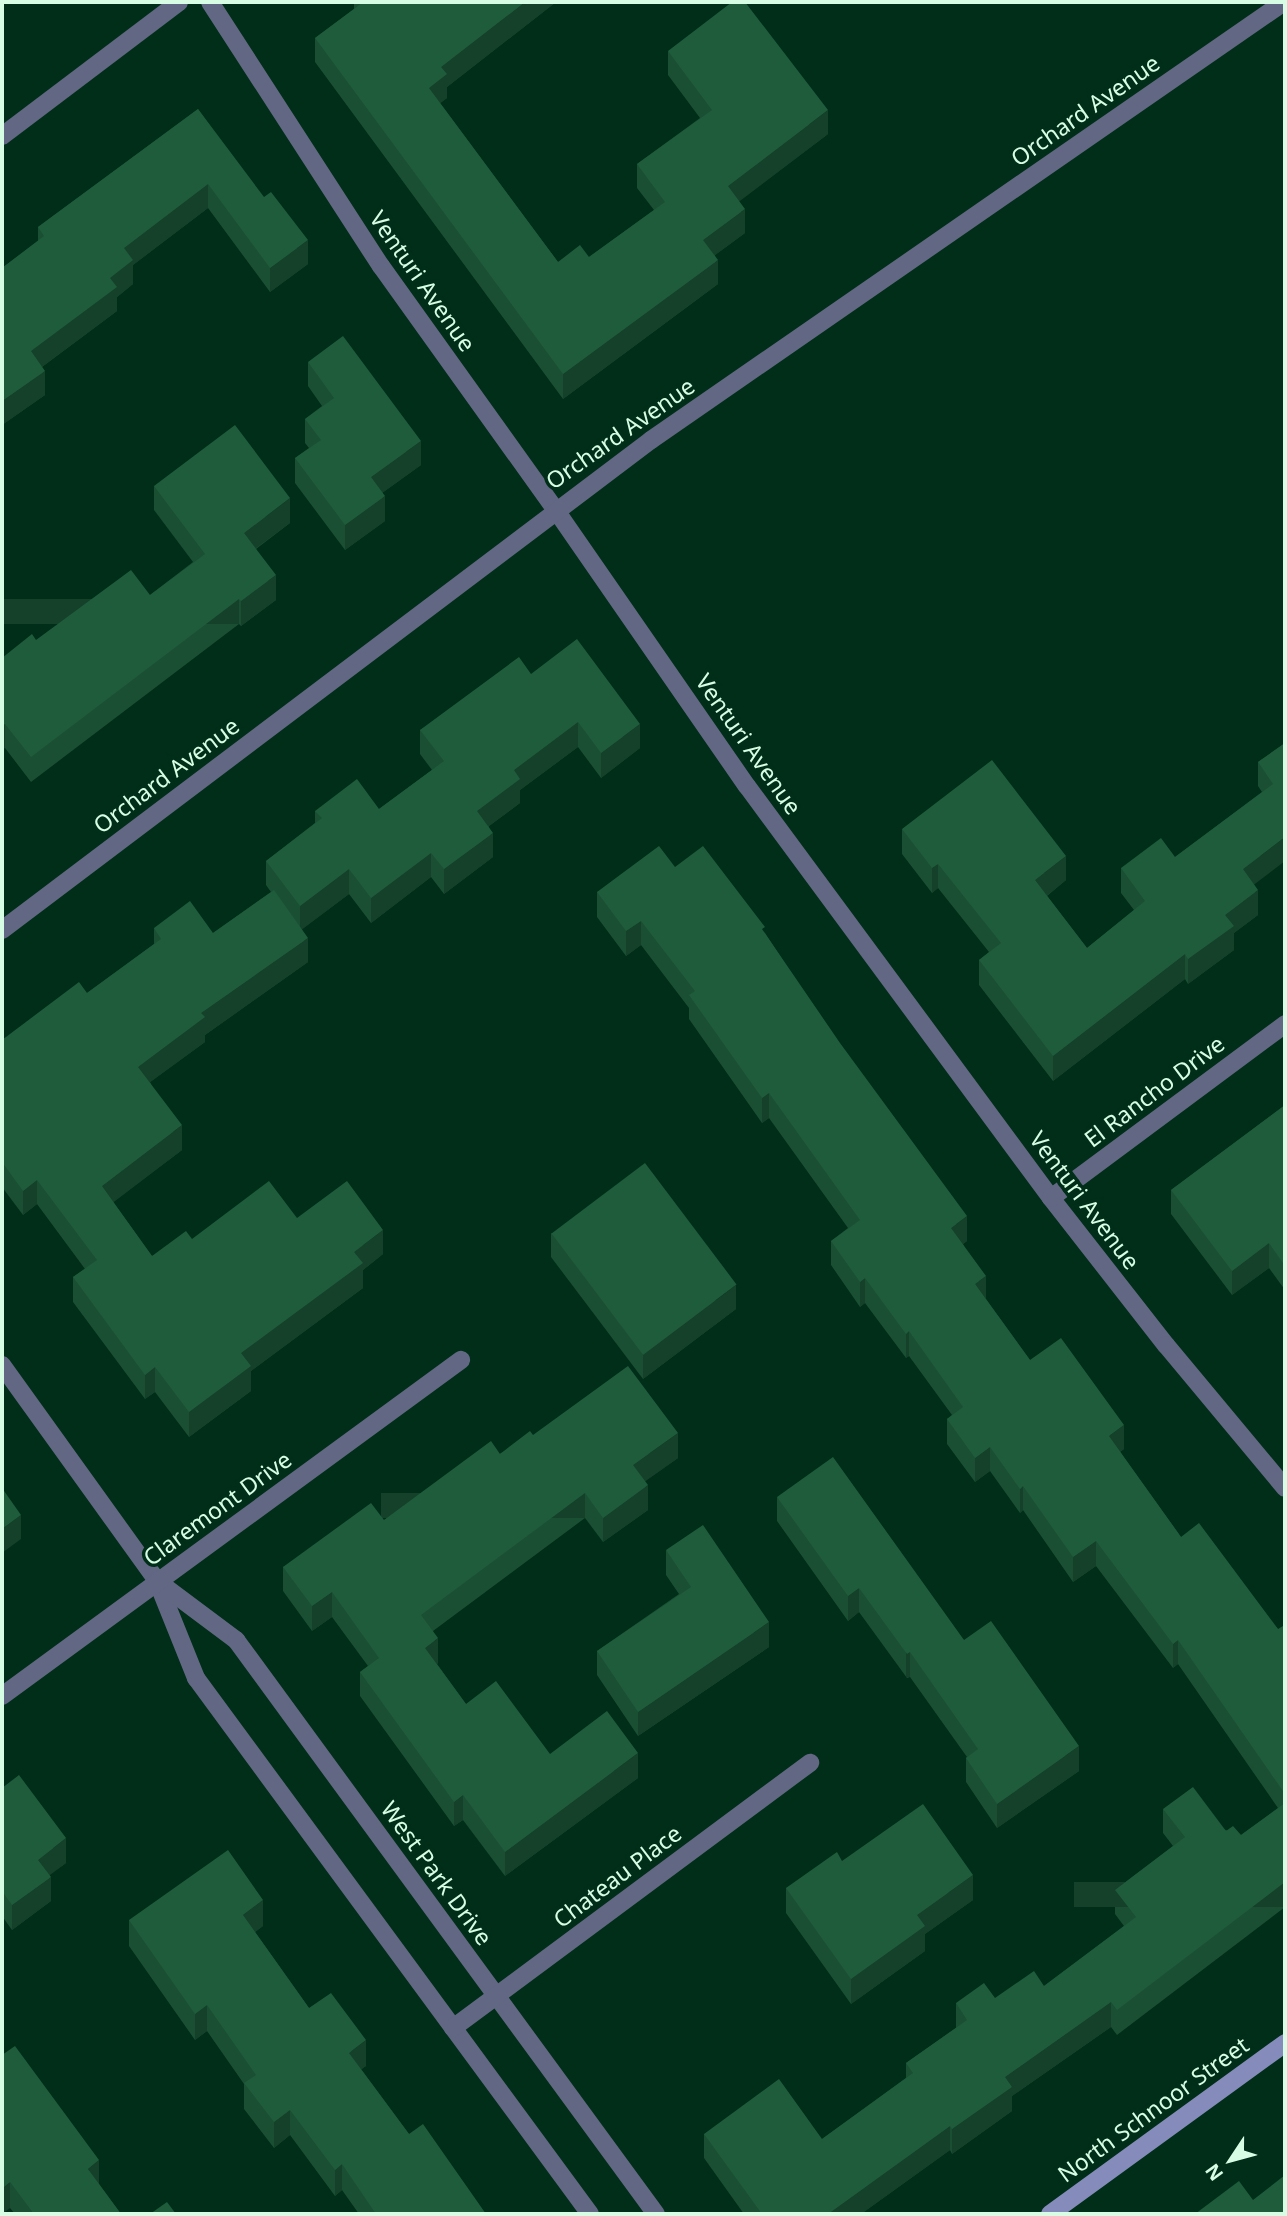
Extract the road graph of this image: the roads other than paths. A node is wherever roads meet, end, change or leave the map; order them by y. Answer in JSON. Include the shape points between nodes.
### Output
{"nodes":[{"id":1,"x":179,"y":2,"type":"edge"},
{"id":2,"x":210,"y":2,"type":"edge"},
{"id":3,"x":1284,"y":2,"type":"edge"},
{"id":4,"x":2,"y":136,"type":"edge"},
{"id":5,"x":555,"y":509,"type":"junction"},
{"id":6,"x":2,"y":930,"type":"edge"},
{"id":7,"x":1285,"y":1024,"type":"edge"},
{"id":8,"x":1051,"y":1198,"type":"junction"},
{"id":9,"x":461,"y":1360,"type":"dead end"},
{"id":10,"x":2,"y":1365,"type":"edge"},
{"id":11,"x":1285,"y":1488,"type":"edge"},
{"id":12,"x":158,"y":1581,"type":"junction"},
{"id":13,"x":2,"y":1696,"type":"edge"},
{"id":14,"x":810,"y":1763,"type":"dead end"},
{"id":15,"x":497,"y":1996,"type":"junction"},
{"id":16,"x":453,"y":2028,"type":"junction"},
{"id":17,"x":1285,"y":2043,"type":"edge"},
{"id":18,"x":590,"y":2214,"type":"edge"},
{"id":19,"x":656,"y":2214,"type":"edge"},
{"id":20,"x":1050,"y":2214,"type":"edge"}],
"edges":[{"from":1,"to":4,"type":"street"},
{"from":2,"to":5,"type":"street","name":"Venturi Avenue","via":[[381,266]]},
{"from":3,"to":5,"type":"street","name":"Orchard Avenue"},
{"from":5,"to":6,"type":"street","name":"Orchard Avenue"},
{"from":5,"to":8,"type":"street","name":"Venturi Avenue","via":[[747,786]]},
{"from":7,"to":8,"type":"street","name":"El Rancho Drive"},
{"from":8,"to":11,"type":"street","name":"Venturi Avenue"},
{"from":9,"to":12,"type":"street","name":"Claremont Drive"},
{"from":10,"to":12,"type":"street","name":"West Park Drive"},
{"from":12,"to":13,"type":"street","name":"Claremont Drive"},
{"from":12,"to":15,"type":"street","name":"West Park Drive","via":[[236,1640]]},
{"from":12,"to":16,"type":"street","name":"West Park Drive","via":[[196,1678]]},
{"from":14,"to":15,"type":"street","name":"Chateau Place"},
{"from":15,"to":16,"type":"street","name":"Chateau Place"},
{"from":15,"to":19,"type":"street","name":"West Park Drive"},
{"from":16,"to":18,"type":"street","name":"West Park Drive"},
{"from":17,"to":20,"type":"street","name":"North Schnoor Street"}]}
